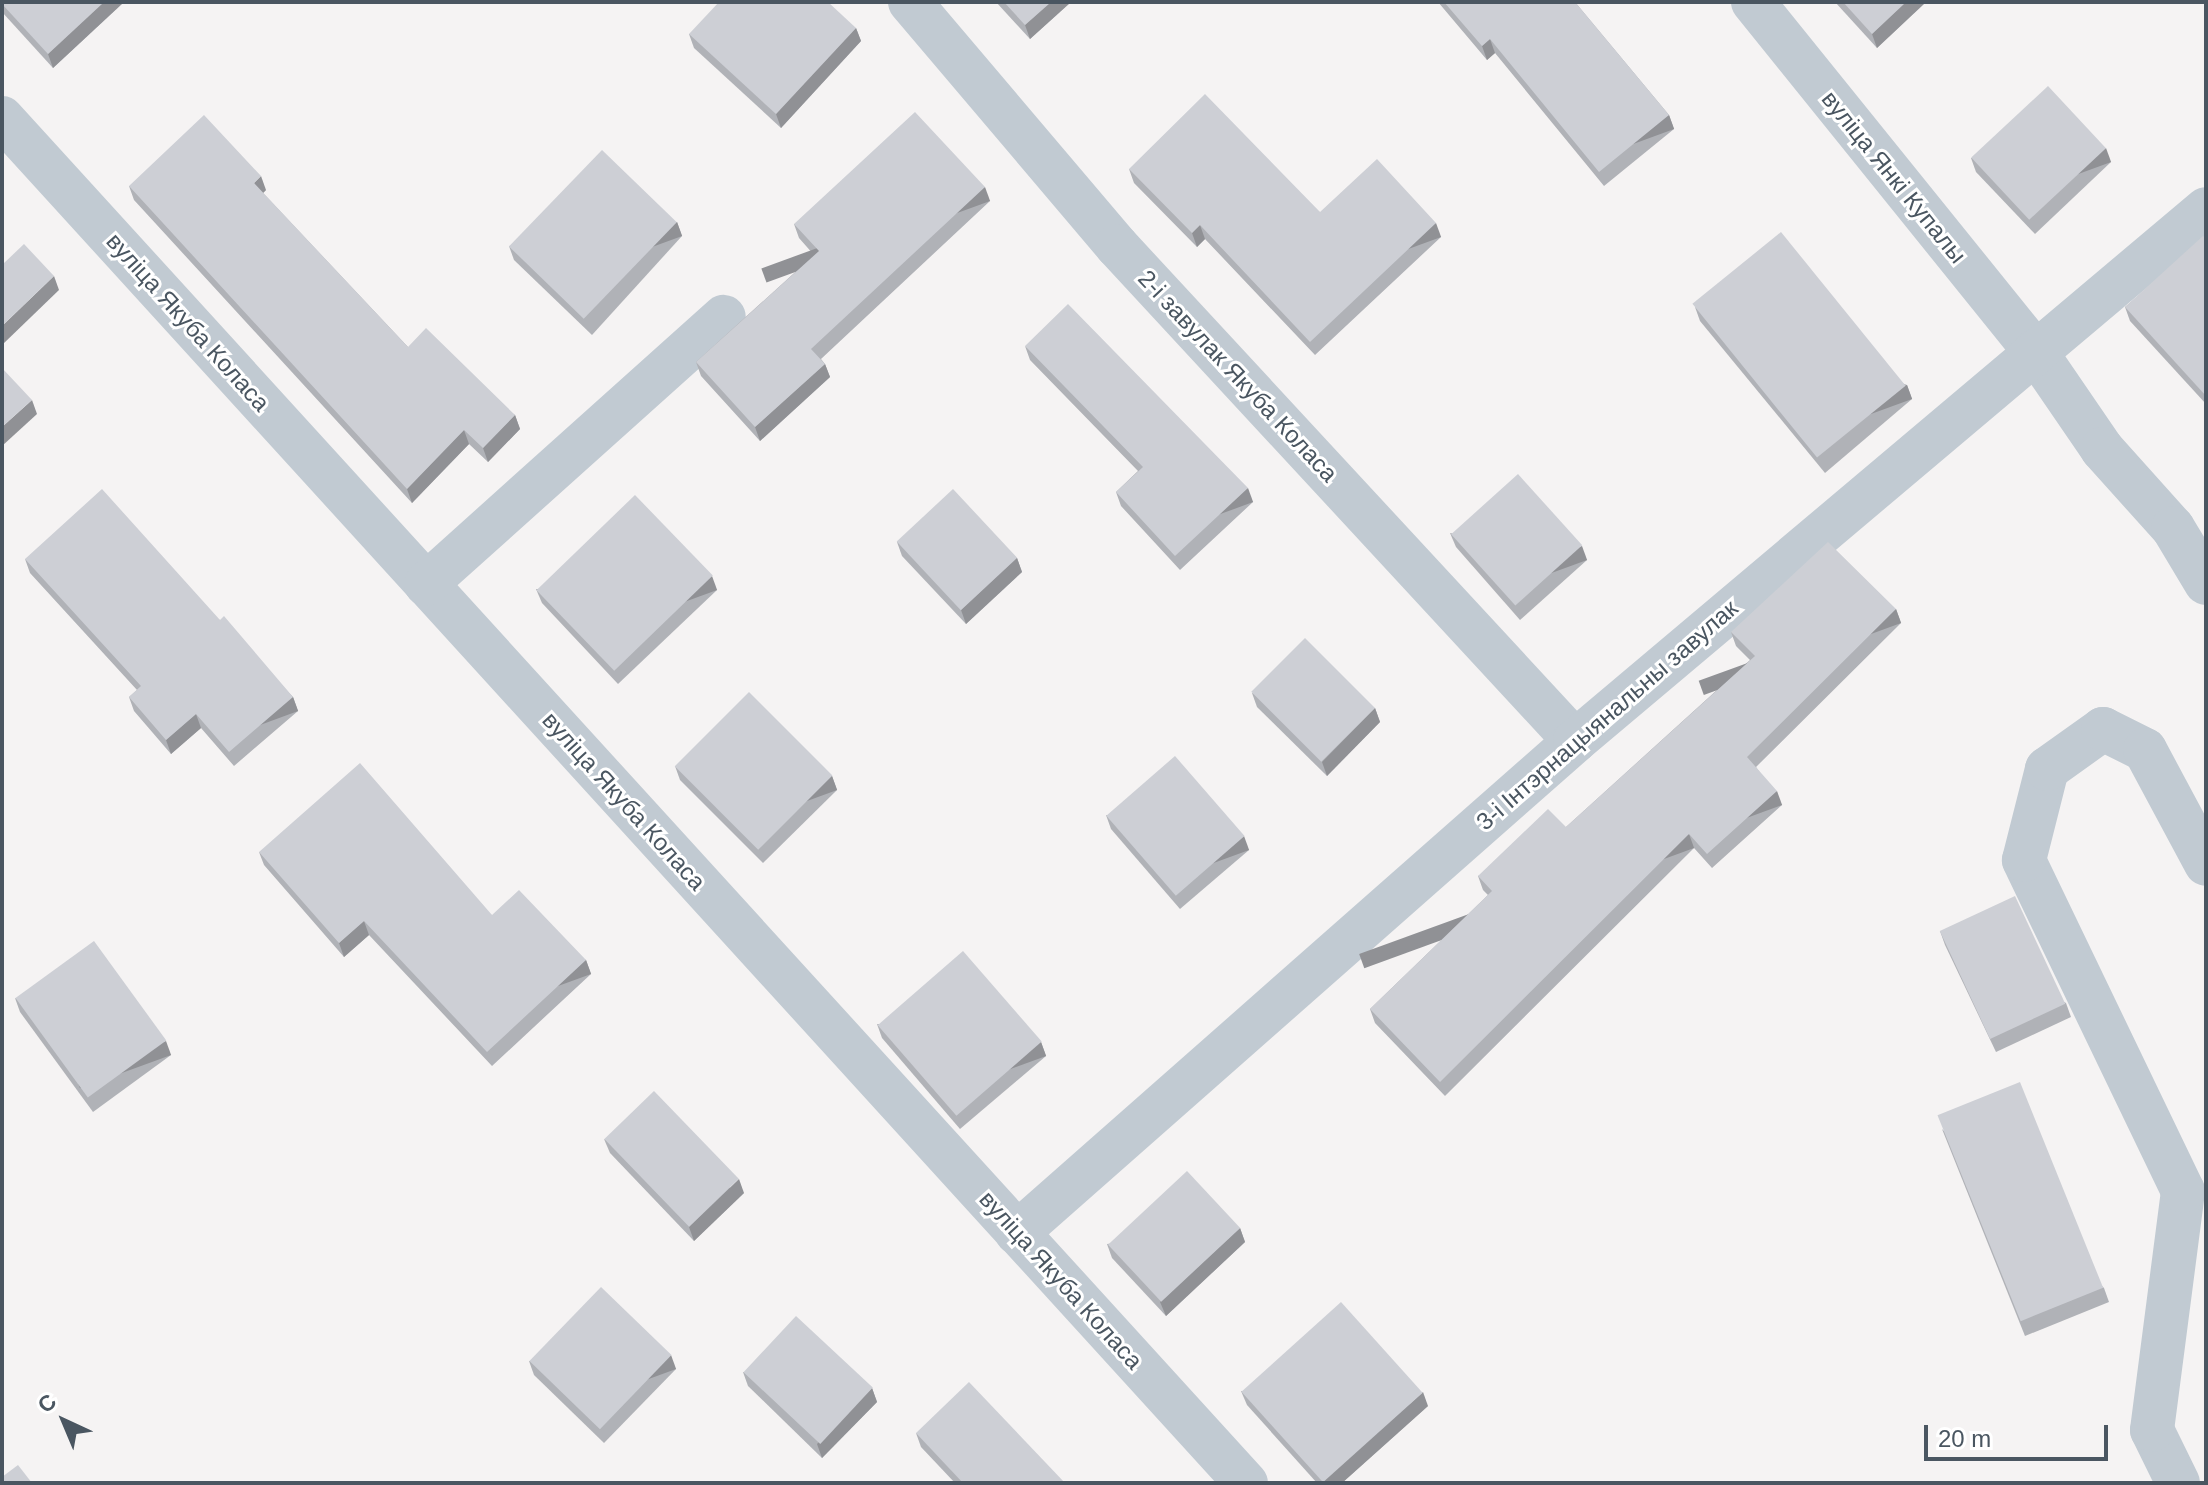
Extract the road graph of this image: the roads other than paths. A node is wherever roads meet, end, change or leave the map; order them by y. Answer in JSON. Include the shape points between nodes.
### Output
{"nodes":[{"id":1,"x":910,"y":2,"type":"edge"},
{"id":2,"x":1753,"y":2,"type":"edge"},
{"id":3,"x":2,"y":118,"type":"edge"},
{"id":4,"x":2206,"y":209,"type":"edge"},
{"id":5,"x":724,"y":317,"type":"dead end"},
{"id":6,"x":2035,"y":351,"type":"junction"},
{"id":7,"x":2206,"y":583,"type":"edge"},
{"id":8,"x":426,"y":584,"type":"junction"},
{"id":9,"x":1575,"y":741,"type":"junction"},
{"id":10,"x":2206,"y":864,"type":"edge"},
{"id":11,"x":1017,"y":1233,"type":"junction"},
{"id":12,"x":1246,"y":1483,"type":"edge"},
{"id":13,"x":2178,"y":1483,"type":"edge"}],
"edges":[{"from":1,"to":9,"type":"street","name":"2-і завулак Якуба Коласа","via":[[1117,246]]},
{"from":2,"to":6,"type":"street","name":"вуліца Янкі Купалы"},
{"from":3,"to":8,"type":"street","name":"вуліца Якуба Коласа"},
{"from":4,"to":6,"type":"street","name":"3-і Інтэрнацыянальны завулак"},
{"from":5,"to":8,"type":"street"},
{"from":6,"to":7,"type":"street","name":"вуліца Янкі Купалы","via":[[2102,449],[2173,528]]},
{"from":6,"to":9,"type":"street","name":"3-і Інтэрнацыянальны завулак"},
{"from":8,"to":11,"type":"street","name":"вуліца Якуба Коласа"},
{"from":9,"to":11,"type":"street","name":"3-і Інтэрнацыянальны завулак"},
{"from":10,"to":13,"type":"street","via":[[2145,750],[2103,729],[2047,769],[2024,860],[2183,1191],[2152,1430]]},
{"from":11,"to":12,"type":"street","name":"вуліца Якуба Коласа"}]}
